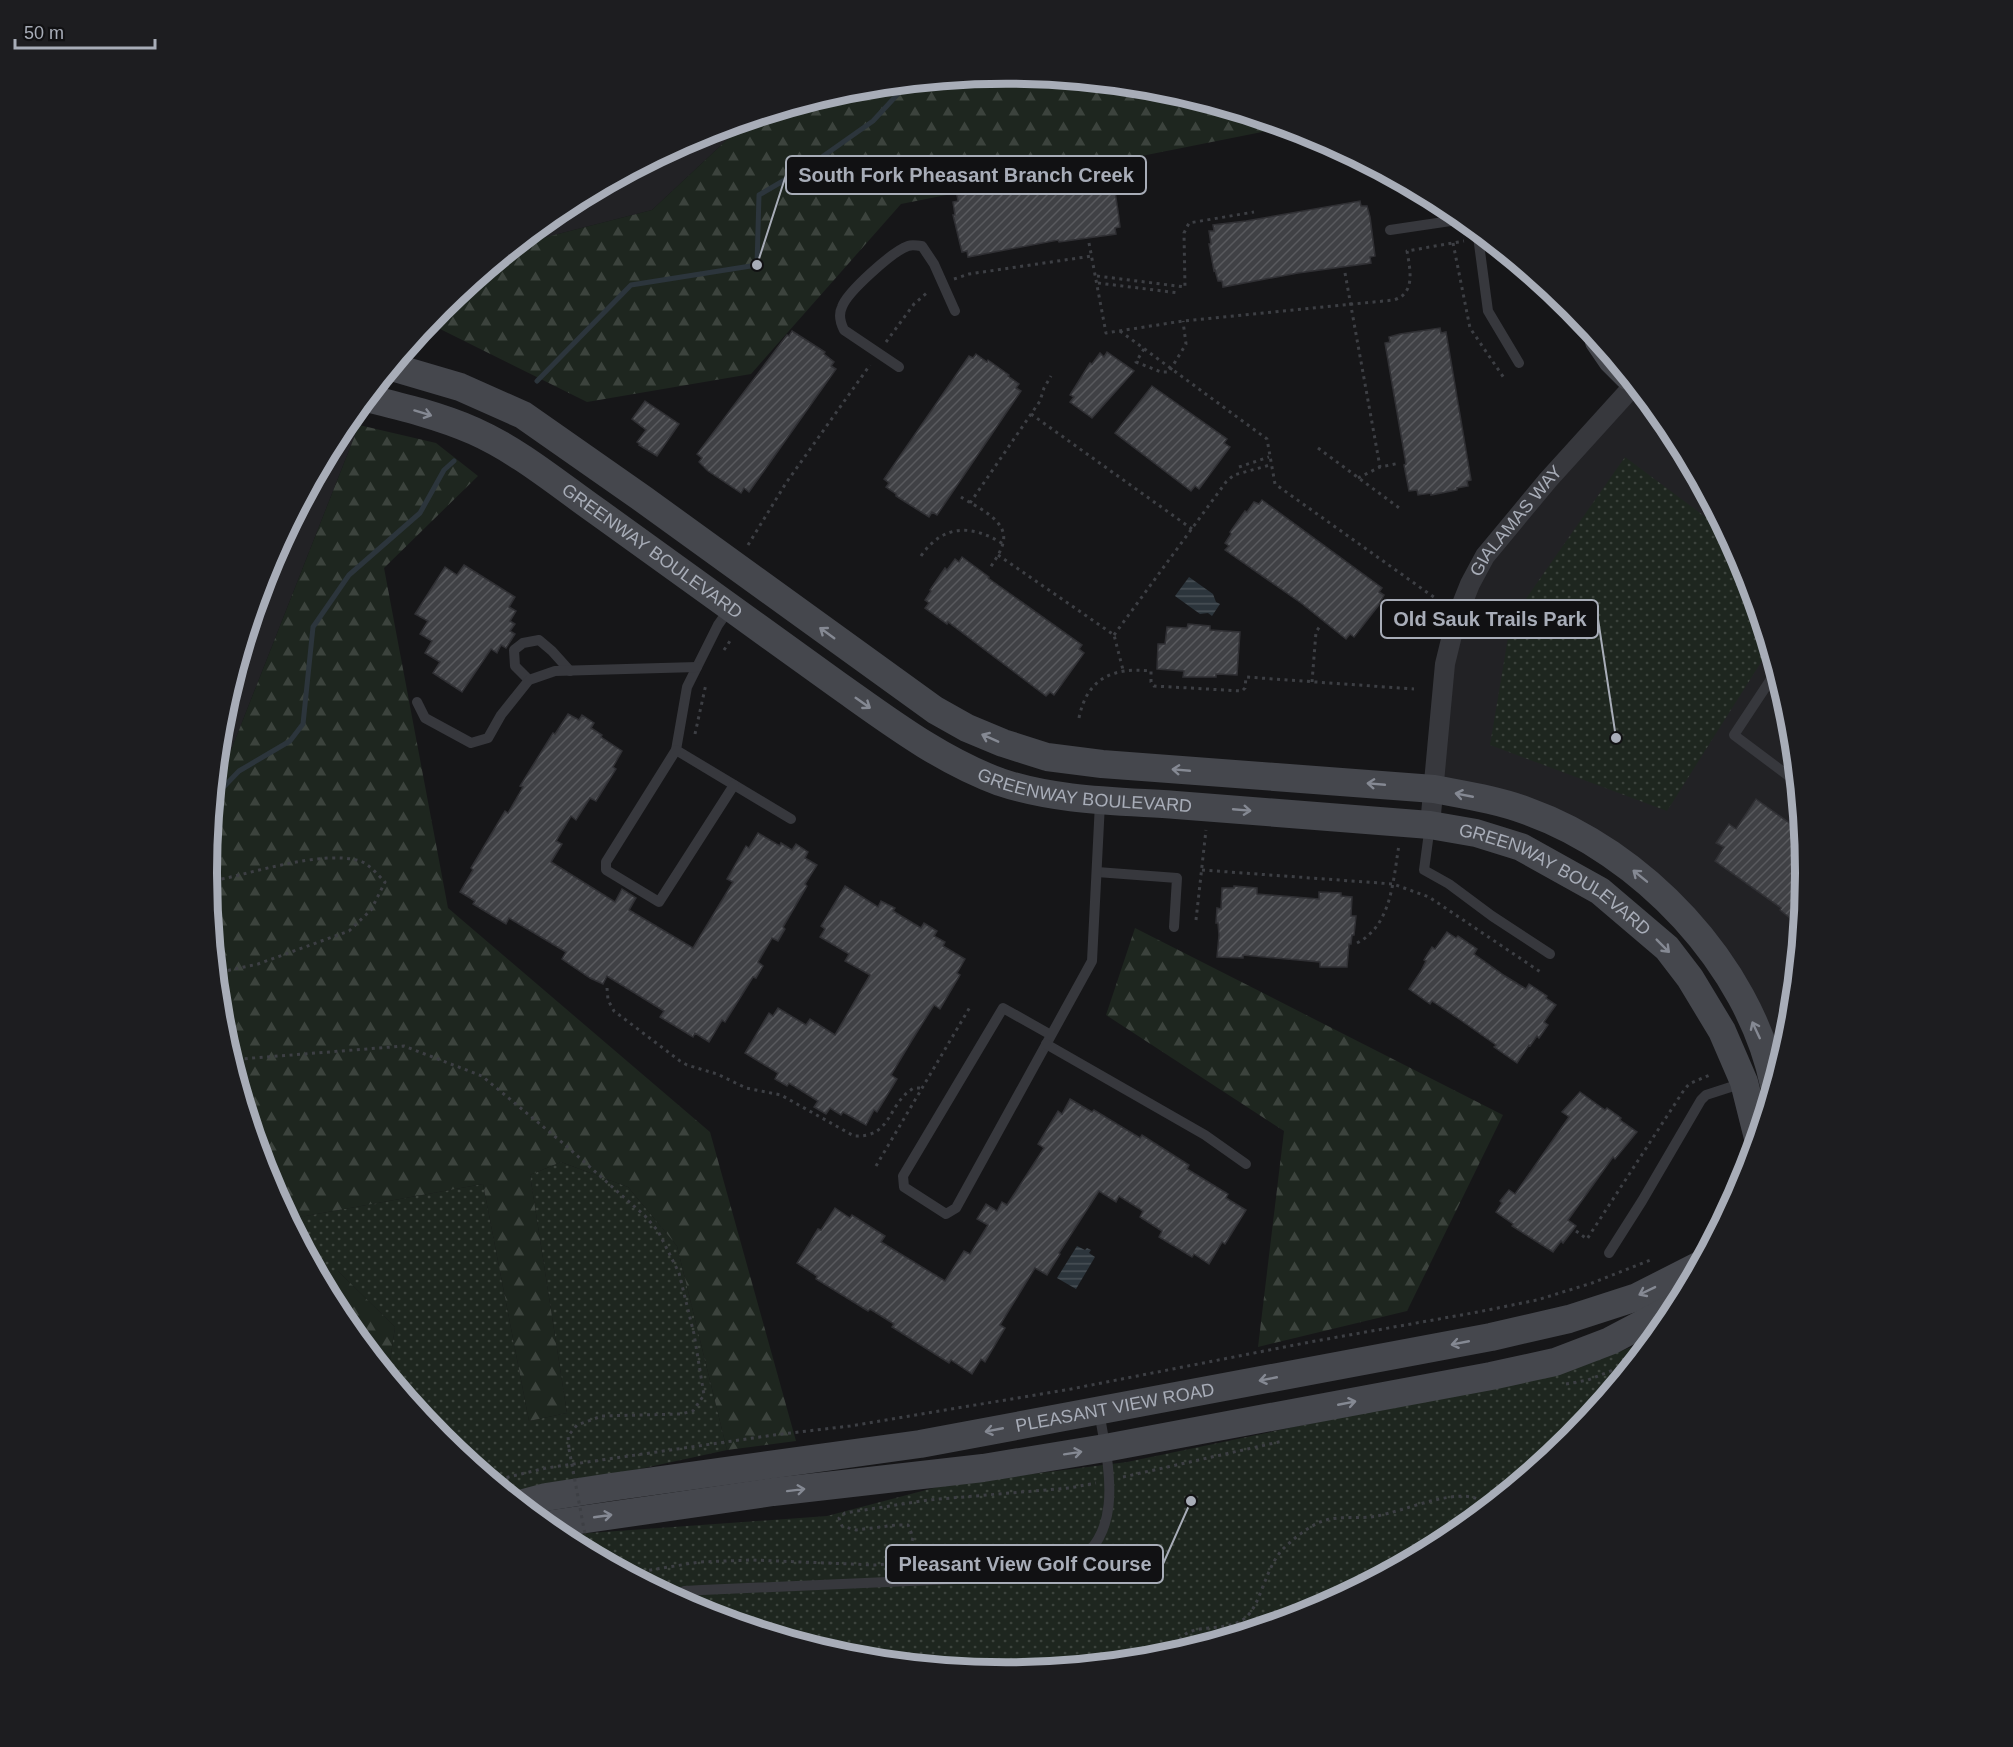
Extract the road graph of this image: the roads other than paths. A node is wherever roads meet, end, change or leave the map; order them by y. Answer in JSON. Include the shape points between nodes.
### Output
{"nodes":[{"id":1,"x":1451,"y":221,"type":"edge"},
{"id":2,"x":1390,"y":230,"type":"dead end"},
{"id":3,"x":1479,"y":241,"type":"edge"},
{"id":4,"x":955,"y":311,"type":"dead end"},
{"id":5,"x":1519,"y":363,"type":"dead end"},
{"id":6,"x":899,"y":367,"type":"dead end"},
{"id":7,"x":400,"y":369,"type":"edge"},
{"id":8,"x":1630,"y":389,"type":"edge"},
{"id":9,"x":375,"y":400,"type":"edge"},
{"id":10,"x":730,"y":608,"type":"junction"},
{"id":11,"x":697,"y":667,"type":"junction"},
{"id":12,"x":570,"y":670,"type":"junction"},
{"id":13,"x":1771,"y":679,"type":"edge"},
{"id":14,"x":529,"y":680,"type":"junction"},
{"id":15,"x":417,"y":702,"type":"dead end"},
{"id":16,"x":676,"y":750,"type":"junction"},
{"id":17,"x":1790,"y":777,"type":"edge"},
{"id":18,"x":734,"y":785,"type":"junction"},
{"id":19,"x":1434,"y":789,"type":"junction"},
{"id":20,"x":1100,"y":799,"type":"junction"},
{"id":21,"x":791,"y":819,"type":"dead end"},
{"id":22,"x":1430,"y":825,"type":"junction"},
{"id":23,"x":1097,"y":872,"type":"junction"},
{"id":24,"x":1174,"y":927,"type":"dead end"},
{"id":25,"x":1550,"y":954,"type":"dead end"},
{"id":26,"x":1048,"y":1040,"type":"junction"},
{"id":27,"x":1764,"y":1079,"type":"edge"},
{"id":28,"x":1762,"y":1102,"type":"edge"},
{"id":29,"x":1246,"y":1164,"type":"dead end"},
{"id":30,"x":1609,"y":1253,"type":"dead end"},
{"id":31,"x":1688,"y":1271,"type":"edge"},
{"id":32,"x":1662,"y":1314,"type":"edge"},
{"id":33,"x":1099,"y":1411,"type":"junction"},
{"id":34,"x":1105,"y":1448,"type":"junction"},
{"id":35,"x":528,"y":1502,"type":"edge"},
{"id":36,"x":558,"y":1523,"type":"edge"},
{"id":37,"x":680,"y":1592,"type":"edge"}],
"edges":[{"from":1,"to":2,"type":"lane"},
{"from":3,"to":5,"type":"lane","via":[[1488,311]]},
{"from":4,"to":6,"type":"lane","via":[[922,246],[896,252],[852,292],[842,305],[844,330]]},
{"from":19,"to":7,"type":"street","name":"GREENWAY BOULEVARD","one_way":true,"via":[[1102,764],[1047,757],[1003,743],[935,710],[523,415],[460,387]]},
{"from":8,"to":19,"type":"street","name":"GIALAMAS WAY","via":[[1485,556],[1470,584],[1445,664]]},
{"from":9,"to":10,"type":"street","name":"GREENWAY BOULEVARD","one_way":true,"via":[[438,417],[494,441]]},
{"from":10,"to":11,"type":"lane"},
{"from":10,"to":20,"type":"street","name":"GREENWAY BOULEVARD","one_way":true,"via":[[917,740],[955,761],[1000,782],[1043,793]]},
{"from":11,"to":12,"type":"lane"},
{"from":11,"to":16,"type":"lane","via":[[687,687]]},
{"from":12,"to":14,"type":"lane"},
{"from":12,"to":14,"type":"lane","via":[[539,640],[523,643],[514,650],[515,666]]},
{"from":13,"to":17,"type":"lane","via":[[1734,735]]},
{"from":14,"to":15,"type":"lane","via":[[501,714],[488,738],[471,743],[425,718]]},
{"from":16,"to":18,"type":"lane"},
{"from":16,"to":18,"type":"lane","via":[[606,862],[606,870],[659,902]]},
{"from":18,"to":21,"type":"lane"},
{"from":19,"to":22,"type":"street","name":"GIALAMAS WAY"},
{"from":27,"to":19,"type":"street","name":"GREENWAY BOULEVARD","one_way":true,"via":[[1751,1020],[1720,963],[1656,889],[1619,859],[1528,811]]},
{"from":20,"to":22,"type":"street","name":"GREENWAY BOULEVARD","one_way":true},
{"from":20,"to":23,"type":"lane"},
{"from":22,"to":25,"type":"lane","via":[[1424,870]]},
{"from":22,"to":27,"type":"street","name":"GREENWAY BOULEVARD","one_way":true,"via":[[1476,833],[1521,847],[1600,891],[1667,948],[1722,1031]]},
{"from":23,"to":24,"type":"lane","via":[[1177,878]]},
{"from":23,"to":26,"type":"lane","via":[[1092,961]]},
{"from":26,"to":26,"type":"lane","via":[[956,1208],[946,1214],[904,1187],[903,1176],[1003,1008]]},
{"from":26,"to":29,"type":"lane"},
{"from":27,"to":28,"type":"street","name":"GREENWAY BOULEVARD"},
{"from":27,"to":30,"type":"lane","via":[[1719,1090],[1701,1100]]},
{"from":31,"to":33,"type":"street","name":"PLEASANT VIEW ROAD","one_way":true,"via":[[1636,1297],[1569,1319]]},
{"from":34,"to":32,"type":"street","name":"PLEASANT VIEW ROAD","one_way":true,"via":[[1555,1362],[1610,1341]]},
{"from":33,"to":34,"type":"lane"},
{"from":33,"to":35,"type":"street","name":"PLEASANT VIEW ROAD","one_way":true,"via":[[920,1444]]},
{"from":36,"to":34,"type":"street","name":"PLEASANT VIEW ROAD","one_way":true,"via":[[773,1492],[982,1468]]},
{"from":34,"to":37,"type":"lane","via":[[1111,1494],[1104,1527],[1084,1556],[1048,1573]]}]}
